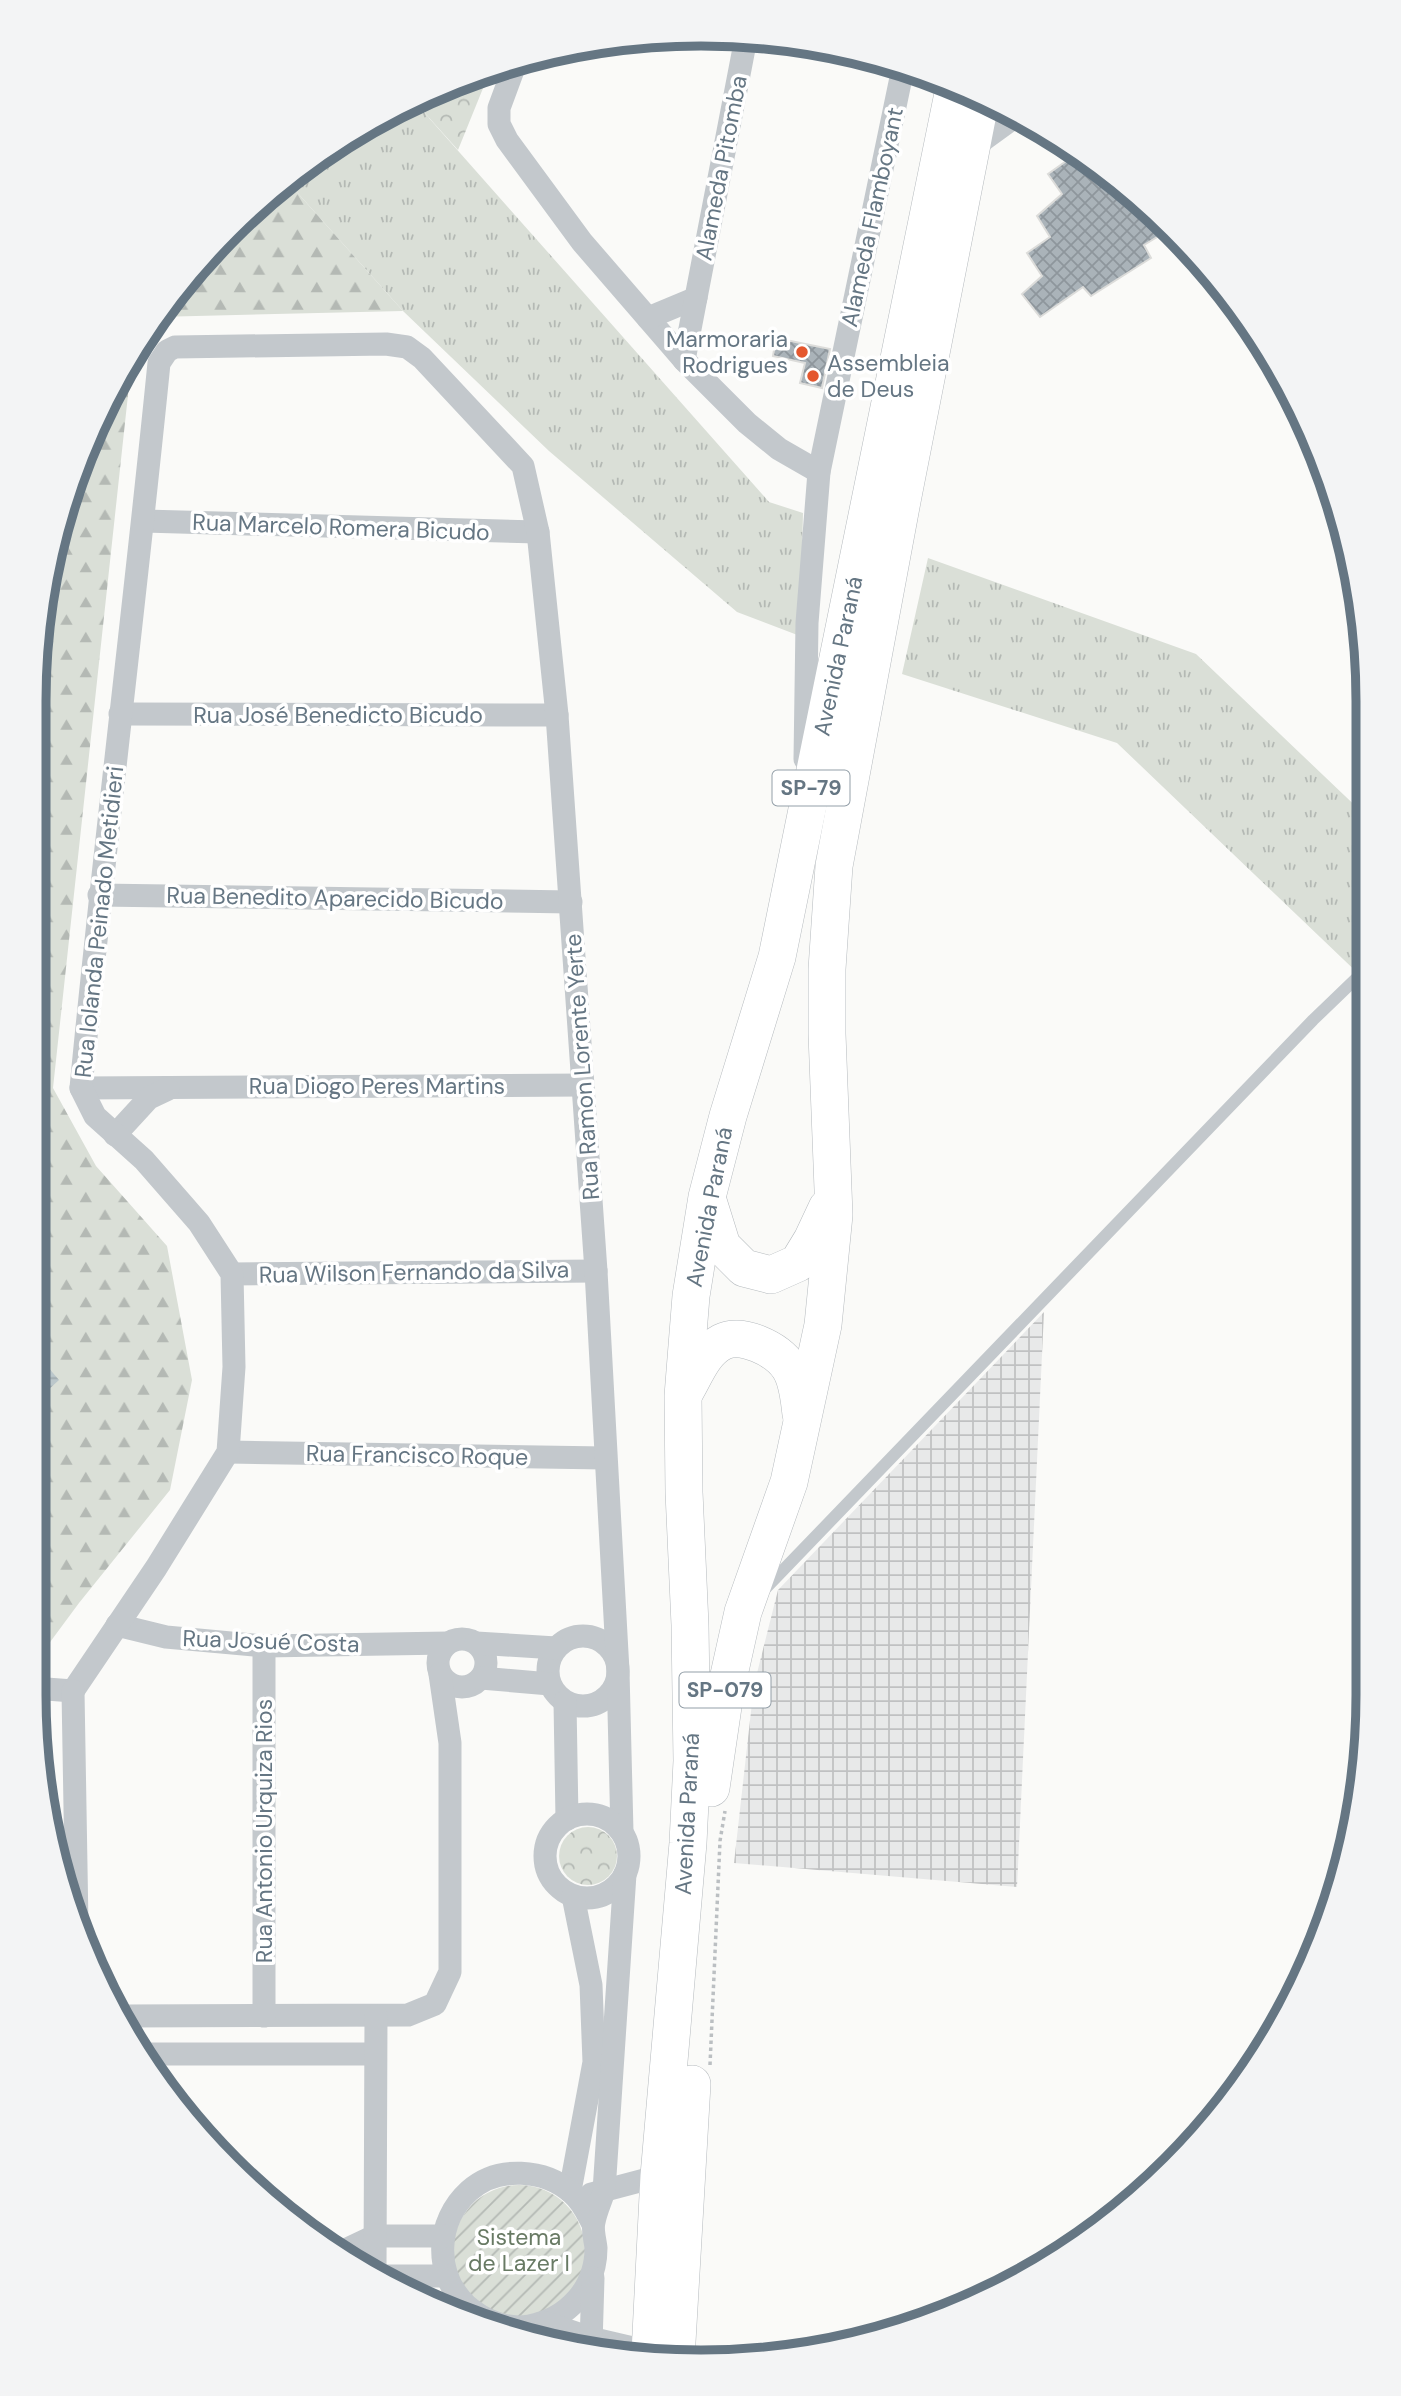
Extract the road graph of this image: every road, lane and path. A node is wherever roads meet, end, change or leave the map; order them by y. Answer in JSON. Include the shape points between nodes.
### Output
{"nodes":[{"id":1,"x":744,"y":47,"type":"edge"},
{"id":2,"x":512,"y":74,"type":"edge"},
{"id":3,"x":901,"y":77,"type":"edge"},
{"id":4,"x":953,"y":96,"type":"edge"},
{"id":5,"x":979,"y":108,"type":"edge"},
{"id":6,"x":1007,"y":122,"type":"edge"},
{"id":7,"x":972,"y":148,"type":"junction"},
{"id":8,"x":695,"y":298,"type":"junction"},
{"id":9,"x":648,"y":318,"type":"junction"},
{"id":10,"x":684,"y":360,"type":"junction"},
{"id":11,"x":523,"y":466,"type":"joint"},
{"id":12,"x":819,"y":472,"type":"junction"},
{"id":13,"x":144,"y":521,"type":"junction"},
{"id":14,"x":538,"y":532,"type":"junction"},
{"id":15,"x":120,"y":714,"type":"junction"},
{"id":16,"x":557,"y":715,"type":"junction"},
{"id":17,"x":804,"y":825,"type":"junction"},
{"id":18,"x":99,"y":895,"type":"junction"},
{"id":19,"x":571,"y":902,"type":"junction"},
{"id":20,"x":1356,"y":979,"type":"edge"},
{"id":21,"x":827,"y":1034,"type":"joint"},
{"id":22,"x":583,"y":1085,"type":"junction"},
{"id":23,"x":171,"y":1087,"type":"junction"},
{"id":24,"x":81,"y":1088,"type":"junction"},
{"id":25,"x":135,"y":1112,"type":"junction"},
{"id":26,"x":115,"y":1135,"type":"junction"},
{"id":27,"x":144,"y":1160,"type":"junction"},
{"id":28,"x":834,"y":1192,"type":"junction"},
{"id":29,"x":707,"y":1197,"type":"junction"},
{"id":30,"x":596,"y":1271,"type":"junction"},
{"id":31,"x":232,"y":1274,"type":"junction"},
{"id":32,"x":683,"y":1396,"type":"junction"},
{"id":33,"x":802,"y":1426,"type":"junction"},
{"id":34,"x":228,"y":1452,"type":"junction"},
{"id":35,"x":605,"y":1458,"type":"junction"},
{"id":36,"x":684,"y":1492,"type":"joint"},
{"id":37,"x":743,"y":1612,"type":"junction"},
{"id":38,"x":117,"y":1625,"type":"junction"},
{"id":39,"x":476,"y":1643,"type":"junction"},
{"id":40,"x":264,"y":1646,"type":"junction"},
{"id":41,"x":556,"y":1648,"type":"junction"},
{"id":42,"x":442,"y":1660,"type":"junction"},
{"id":43,"x":618,"y":1671,"type":"junction"},
{"id":44,"x":474,"y":1683,"type":"junction"},
{"id":45,"x":550,"y":1684,"type":"junction"},
{"id":46,"x":46,"y":1689,"type":"edge"},
{"id":47,"x":73,"y":1691,"type":"junction"},
{"id":48,"x":565,"y":1702,"type":"junction"},
{"id":49,"x":450,"y":1743,"type":"junction"},
{"id":50,"x":567,"y":1819,"type":"junction"},
{"id":51,"x":622,"y":1832,"type":"junction"},
{"id":52,"x":625,"y":1874,"type":"junction"},
{"id":53,"x":76,"y":1894,"type":"edge"},
{"id":54,"x":573,"y":1896,"type":"junction"},
{"id":55,"x":129,"y":2016,"type":"edge"},
{"id":56,"x":264,"y":2016,"type":"junction"},
{"id":57,"x":376,"y":2016,"type":"junction"},
{"id":58,"x":153,"y":2054,"type":"edge"},
{"id":59,"x":374,"y":2054,"type":"junction"},
{"id":60,"x":659,"y":2176,"type":"junction"},
{"id":61,"x":604,"y":2191,"type":"junction"},
{"id":62,"x":573,"y":2194,"type":"junction"},
{"id":63,"x":593,"y":2224,"type":"junction"},
{"id":64,"x":375,"y":2236,"type":"junction"},
{"id":65,"x":443,"y":2236,"type":"junction"},
{"id":66,"x":350,"y":2248,"type":"edge"},
{"id":67,"x":375,"y":2264,"type":"edge"},
{"id":68,"x":593,"y":2273,"type":"junction"},
{"id":69,"x":398,"y":2276,"type":"edge"},
{"id":70,"x":447,"y":2276,"type":"junction"},
{"id":71,"x":470,"y":2309,"type":"edge"},
{"id":72,"x":546,"y":2323,"type":"junction"},
{"id":73,"x":526,"y":2326,"type":"edge"},
{"id":74,"x":590,"y":2341,"type":"edge"},
{"id":75,"x":659,"y":2349,"type":"edge"},
{"id":76,"x":660,"y":2349,"type":"edge"}],
"edges":[{"from":1,"to":8,"type":"street","name":"Alameda Pitomba"},
{"from":2,"to":9,"type":"street","via":[[499,108],[499,124],[508,141],[582,242]]},
{"from":3,"to":12,"type":"street","name":"Alameda Flamboyant"},
{"from":4,"to":17,"type":"main road","name":"Avenida Paraná","number":"SP-79"},
{"from":5,"to":7,"type":"main road","name":"Avenida Paraná","number":"SP-79"},
{"from":6,"to":7,"type":"street"},
{"from":7,"to":21,"type":"main road","name":"Avenida Paraná","number":"SP-79","via":[[834,866]]},
{"from":8,"to":9,"type":"street"},
{"from":8,"to":10,"type":"street","name":"Alameda Pitomba"},
{"from":9,"to":10,"type":"street"},
{"from":10,"to":12,"type":"street","via":[[747,423]]},
{"from":11,"to":13,"type":"street","name":"Rua Iolanda Peinado Metidieri","via":[[407,347],[175,347],[159,363]]},
{"from":11,"to":14,"type":"street","name":"Rua Ramon Lorente Yerte"},
{"from":12,"to":17,"type":"street","name":"Alameda Flamboyant","via":[[807,623]]},
{"from":13,"to":14,"type":"street","name":"Rua Marcelo Romera Bicudo"},
{"from":13,"to":15,"type":"street","name":"Rua Iolanda Peinado Metidieri"},
{"from":14,"to":16,"type":"street","name":"Rua Ramon Lorente Yerte"},
{"from":15,"to":16,"type":"street","name":"Rua José Benedicto Bicudo"},
{"from":15,"to":18,"type":"street","name":"Rua Iolanda Peinado Metidieri"},
{"from":16,"to":19,"type":"street","name":"Rua Ramon Lorente Yerte"},
{"from":17,"to":29,"type":"main road","name":"Avenida Paraná","number":"SP-79","via":[[776,957]]},
{"from":18,"to":19,"type":"street","name":"Rua Benedito Aparecido Bicudo"},
{"from":18,"to":24,"type":"street","name":"Rua Iolanda Peinado Metidieri"},
{"from":19,"to":22,"type":"street","name":"Rua Ramon Lorente Yerte"},
{"from":20,"to":37,"type":"lane"},
{"from":21,"to":28,"type":"main road","name":"Avenida Paraná","number":"SP-079"},
{"from":22,"to":23,"type":"street","name":"Rua Diogo Peres Martins"},
{"from":22,"to":30,"type":"street","name":"Rua Ramon Lorente Yerte"},
{"from":23,"to":24,"type":"street","name":"Rua Diogo Peres Martins"},
{"from":23,"to":25,"type":"street","via":[[149,1098]]},
{"from":24,"to":26,"type":"street","name":"Rua Iolanda Peinado Metidieri","via":[[95,1116]]},
{"from":25,"to":26,"type":"street"},
{"from":25,"to":27,"type":"street","via":[[134,1141]]},
{"from":26,"to":27,"type":"street","name":"Rua Iolanda Peinado Metidieri"},
{"from":27,"to":31,"type":"street","name":"Rua Iolanda Peinado Metidieri","via":[[199,1223]]},
{"from":28,"to":29,"type":"main road","via":[[798,1263],[771,1275],[744,1268],[722,1246]]},
{"from":28,"to":33,"type":"main road","name":"Avenida Paraná","number":"SP-079","via":[[823,1325]]},
{"from":29,"to":32,"type":"main road","name":"Avenida Paraná","number":"SP-79","via":[[691,1296]]},
{"from":30,"to":31,"type":"street","name":"Rua Wilson Fernando da Silva"},
{"from":30,"to":35,"type":"street","name":"Rua Ramon Lorente Yerte"},
{"from":31,"to":34,"type":"street","via":[[234,1367]]},
{"from":32,"to":33,"type":"main road","via":[[705,1356],[723,1341],[747,1340],[771,1349],[789,1367],[799,1393]]},
{"from":32,"to":36,"type":"main road","name":"Avenida Paraná","number":"SP-79"},
{"from":33,"to":37,"type":"main road","name":"Avenida Paraná","number":"SP-079","via":[[789,1482]]},
{"from":34,"to":35,"type":"street","name":"Rua Francisco Roque"},
{"from":34,"to":38,"type":"street"},
{"from":35,"to":43,"type":"street","name":"Rua Ramon Lorente Yerte"},
{"from":36,"to":60,"type":"main road","name":"Avenida Paraná","number":"SP-079","via":[[692,1761]]},
{"from":37,"to":76,"type":"main road","name":"Avenida Paraná","number":"SP-079","via":[[717,1743]]},
{"from":38,"to":40,"type":"street","name":"Rua Josué Costa","via":[[166,1637]]},
{"from":38,"to":47,"type":"street"},
{"from":39,"to":41,"type":"street"},
{"from":39,"to":42,"type":"street","via":[[462,1638]]},
{"from":39,"to":44,"type":"street","via":[[486,1663]]},
{"from":40,"to":42,"type":"street","name":"Rua Josué Costa","via":[[385,1645]]},
{"from":40,"to":56,"type":"street","name":"Rua Antonio Urquiza Rios"},
{"from":41,"to":43,"type":"street","via":[[577,1636],[589,1636],[613,1653]]},
{"from":41,"to":45,"type":"street","via":[[548,1665]]},
{"from":42,"to":44,"type":"street","via":[[452,1685]]},
{"from":42,"to":49,"type":"street"},
{"from":43,"to":48,"type":"street","via":[[615,1684],[600,1702],[577,1706]]},
{"from":43,"to":51,"type":"street","name":"Rua Ramon Lorente Yerte"},
{"from":44,"to":45,"type":"street"},
{"from":44,"to":49,"type":"street"},
{"from":45,"to":48,"type":"street"},
{"from":46,"to":47,"type":"street"},
{"from":47,"to":53,"type":"street"},
{"from":48,"to":50,"type":"street"},
{"from":49,"to":57,"type":"street","via":[[450,1972],[435,2004],[408,2015]]},
{"from":50,"to":51,"type":"street","via":[[603,1817]]},
{"from":50,"to":54,"type":"street","via":[[549,1839],[546,1866],[552,1879]]},
{"from":51,"to":52,"type":"street","via":[[629,1860]]},
{"from":52,"to":54,"type":"street","via":[[609,1893]]},
{"from":52,"to":61,"type":"street"},
{"from":54,"to":62,"type":"street","via":[[591,1985],[594,2062]]},
{"from":55,"to":56,"type":"street"},
{"from":56,"to":57,"type":"street"},
{"from":57,"to":59,"type":"street"},
{"from":58,"to":59,"type":"street"},
{"from":59,"to":64,"type":"street"},
{"from":60,"to":61,"type":"street"},
{"from":60,"to":75,"type":"main road","name":"Avenida Paraná","number":"SP-079"},
{"from":61,"to":62,"type":"street"},
{"from":61,"to":63,"type":"street"},
{"from":62,"to":63,"type":"street"},
{"from":62,"to":65,"type":"street","via":[[547,2177],[521,2172],[494,2176],[470,2190],[453,2210]]},
{"from":63,"to":68,"type":"street"},
{"from":64,"to":65,"type":"street"},
{"from":64,"to":66,"type":"street"},
{"from":64,"to":67,"type":"street"},
{"from":65,"to":70,"type":"street"},
{"from":68,"to":72,"type":"street","via":[[583,2294]]},
{"from":68,"to":74,"type":"street"},
{"from":69,"to":70,"type":"street"},
{"from":70,"to":71,"type":"street"},
{"from":72,"to":73,"type":"street"},
{"from":72,"to":74,"type":"street"}]}
